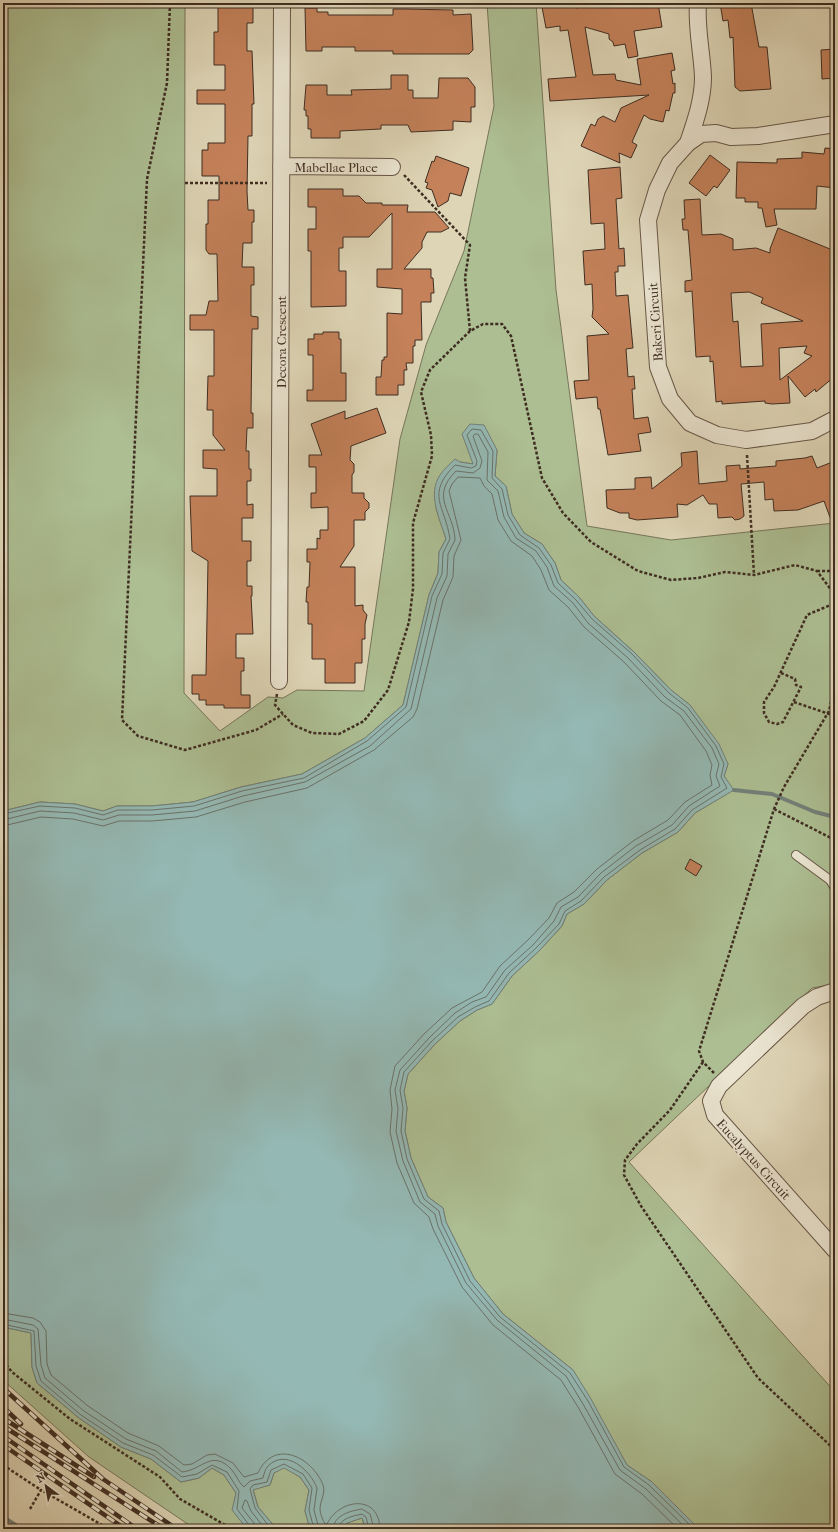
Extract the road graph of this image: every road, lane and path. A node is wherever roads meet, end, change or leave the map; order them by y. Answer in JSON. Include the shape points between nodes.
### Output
{"nodes":[{"id":1,"x":170,"y":3,"type":"edge"},
{"id":2,"x":282,"y":3,"type":"edge"},
{"id":3,"x":688,"y":3,"type":"edge"},
{"id":4,"x":698,"y":3,"type":"edge"},
{"id":5,"x":697,"y":21,"type":"junction"},
{"id":6,"x":835,"y":124,"type":"edge"},
{"id":7,"x":688,"y":143,"type":"junction"},
{"id":8,"x":281,"y":166,"type":"junction"},
{"id":9,"x":392,"y":167,"type":"joint"},
{"id":10,"x":185,"y":183,"type":"dead end"},
{"id":11,"x":280,"y":183,"type":"junction"},
{"id":12,"x":470,"y":331,"type":"junction"},
{"id":13,"x":835,"y":419,"type":"edge"},
{"id":14,"x":746,"y":440,"type":"junction"},
{"id":15,"x":817,"y":571,"type":"junction"},
{"id":16,"x":835,"y":571,"type":"edge"},
{"id":17,"x":754,"y":575,"type":"junction"},
{"id":18,"x":835,"y":595,"type":"edge"},
{"id":19,"x":835,"y":603,"type":"edge"},
{"id":20,"x":781,"y":673,"type":"junction"},
{"id":21,"x":279,"y":681,"type":"joint"},
{"id":22,"x":835,"y":684,"type":"edge"},
{"id":23,"x":794,"y":702,"type":"junction"},
{"id":24,"x":828,"y":713,"type":"junction"},
{"id":25,"x":283,"y":714,"type":"junction"},
{"id":26,"x":835,"y":716,"type":"edge"},
{"id":27,"x":774,"y":809,"type":"junction"},
{"id":28,"x":835,"y":840,"type":"edge"},
{"id":29,"x":796,"y":855,"type":"dead end"},
{"id":30,"x":835,"y":888,"type":"edge"},
{"id":31,"x":835,"y":991,"type":"edge"},
{"id":32,"x":703,"y":1062,"type":"junction"},
{"id":33,"x":718,"y":1078,"type":"dead end"},
{"id":34,"x":835,"y":1250,"type":"edge"},
{"id":35,"x":3,"y":1361,"type":"edge"},
{"id":36,"x":835,"y":1450,"type":"edge"},
{"id":37,"x":3,"y":1465,"type":"edge"},
{"id":38,"x":41,"y":1490,"type":"junction"},
{"id":39,"x":30,"y":1509,"type":"dead end"},
{"id":40,"x":109,"y":1529,"type":"edge"},
{"id":41,"x":232,"y":1529,"type":"edge"}],
"edges":[{"from":1,"to":25,"type":"path","via":[[166,83],[147,178],[122,720],[138,736],[185,750],[256,730]]},
{"from":2,"to":8,"type":"street","name":"Decora Crescent"},
{"from":3,"to":5,"type":"street","name":"Bakeri Circuit"},
{"from":4,"to":5,"type":"street","name":"Bakeri Circuit"},
{"from":5,"to":7,"type":"street","name":"Bakeri Circuit","via":[[703,78],[699,112]]},
{"from":6,"to":7,"type":"street","name":"Bakeri Circuit","via":[[758,136],[701,134]]},
{"from":7,"to":14,"type":"street","name":"Bakeri Circuit","via":[[670,162],[657,190],[648,220],[658,367],[670,399],[690,423],[716,435]]},
{"from":8,"to":9,"type":"street","name":"Mabellae Place"},
{"from":8,"to":11,"type":"street","name":"Decora Crescent"},
{"from":9,"to":12,"type":"path","via":[[405,176],[470,245],[465,278]]},
{"from":10,"to":11,"type":"path"},
{"from":11,"to":21,"type":"street","name":"Decora Crescent"},
{"from":12,"to":17,"type":"path","via":[[482,324],[502,324],[511,336],[542,478],[563,513],[591,542],[638,571],[671,580],[725,572]]},
{"from":12,"to":25,"type":"path","via":[[430,370],[421,392],[431,435],[432,456],[413,524],[410,622],[388,690],[364,722],[339,734],[312,733],[293,725]]},
{"from":13,"to":14,"type":"street","name":"Bakeri Circuit","via":[[812,431]]},
{"from":14,"to":17,"type":"path"},
{"from":15,"to":16,"type":"path"},
{"from":15,"to":17,"type":"path","via":[[795,565]]},
{"from":15,"to":18,"type":"path"},
{"from":19,"to":20,"type":"path","via":[[807,616]]},
{"from":20,"to":23,"type":"path","via":[[795,679],[796,685],[801,687]]},
{"from":20,"to":23,"type":"path","via":[[764,702],[764,713],[769,722],[783,722]]},
{"from":21,"to":25,"type":"path","via":[[275,705]]},
{"from":22,"to":24,"type":"path"},
{"from":23,"to":24,"type":"path"},
{"from":24,"to":26,"type":"path"},
{"from":24,"to":27,"type":"path","via":[[784,787]]},
{"from":27,"to":28,"type":"path"},
{"from":27,"to":32,"type":"path","via":[[700,1051]]},
{"from":29,"to":30,"type":"lane","via":[[830,880]]},
{"from":31,"to":34,"type":"street","name":"Eucalyptus Circuit","via":[[817,997],[803,1006],[719,1086],[711,1102],[715,1115]]},
{"from":32,"to":33,"type":"path"},
{"from":32,"to":36,"type":"path","via":[[670,1110],[625,1160],[624,1175],[641,1206],[758,1378]]},
{"from":35,"to":41,"type":"path","via":[[12,1372],[70,1419],[160,1477],[180,1499]]},
{"from":37,"to":38,"type":"path"},
{"from":38,"to":39,"type":"path"},
{"from":38,"to":40,"type":"path"}]}
